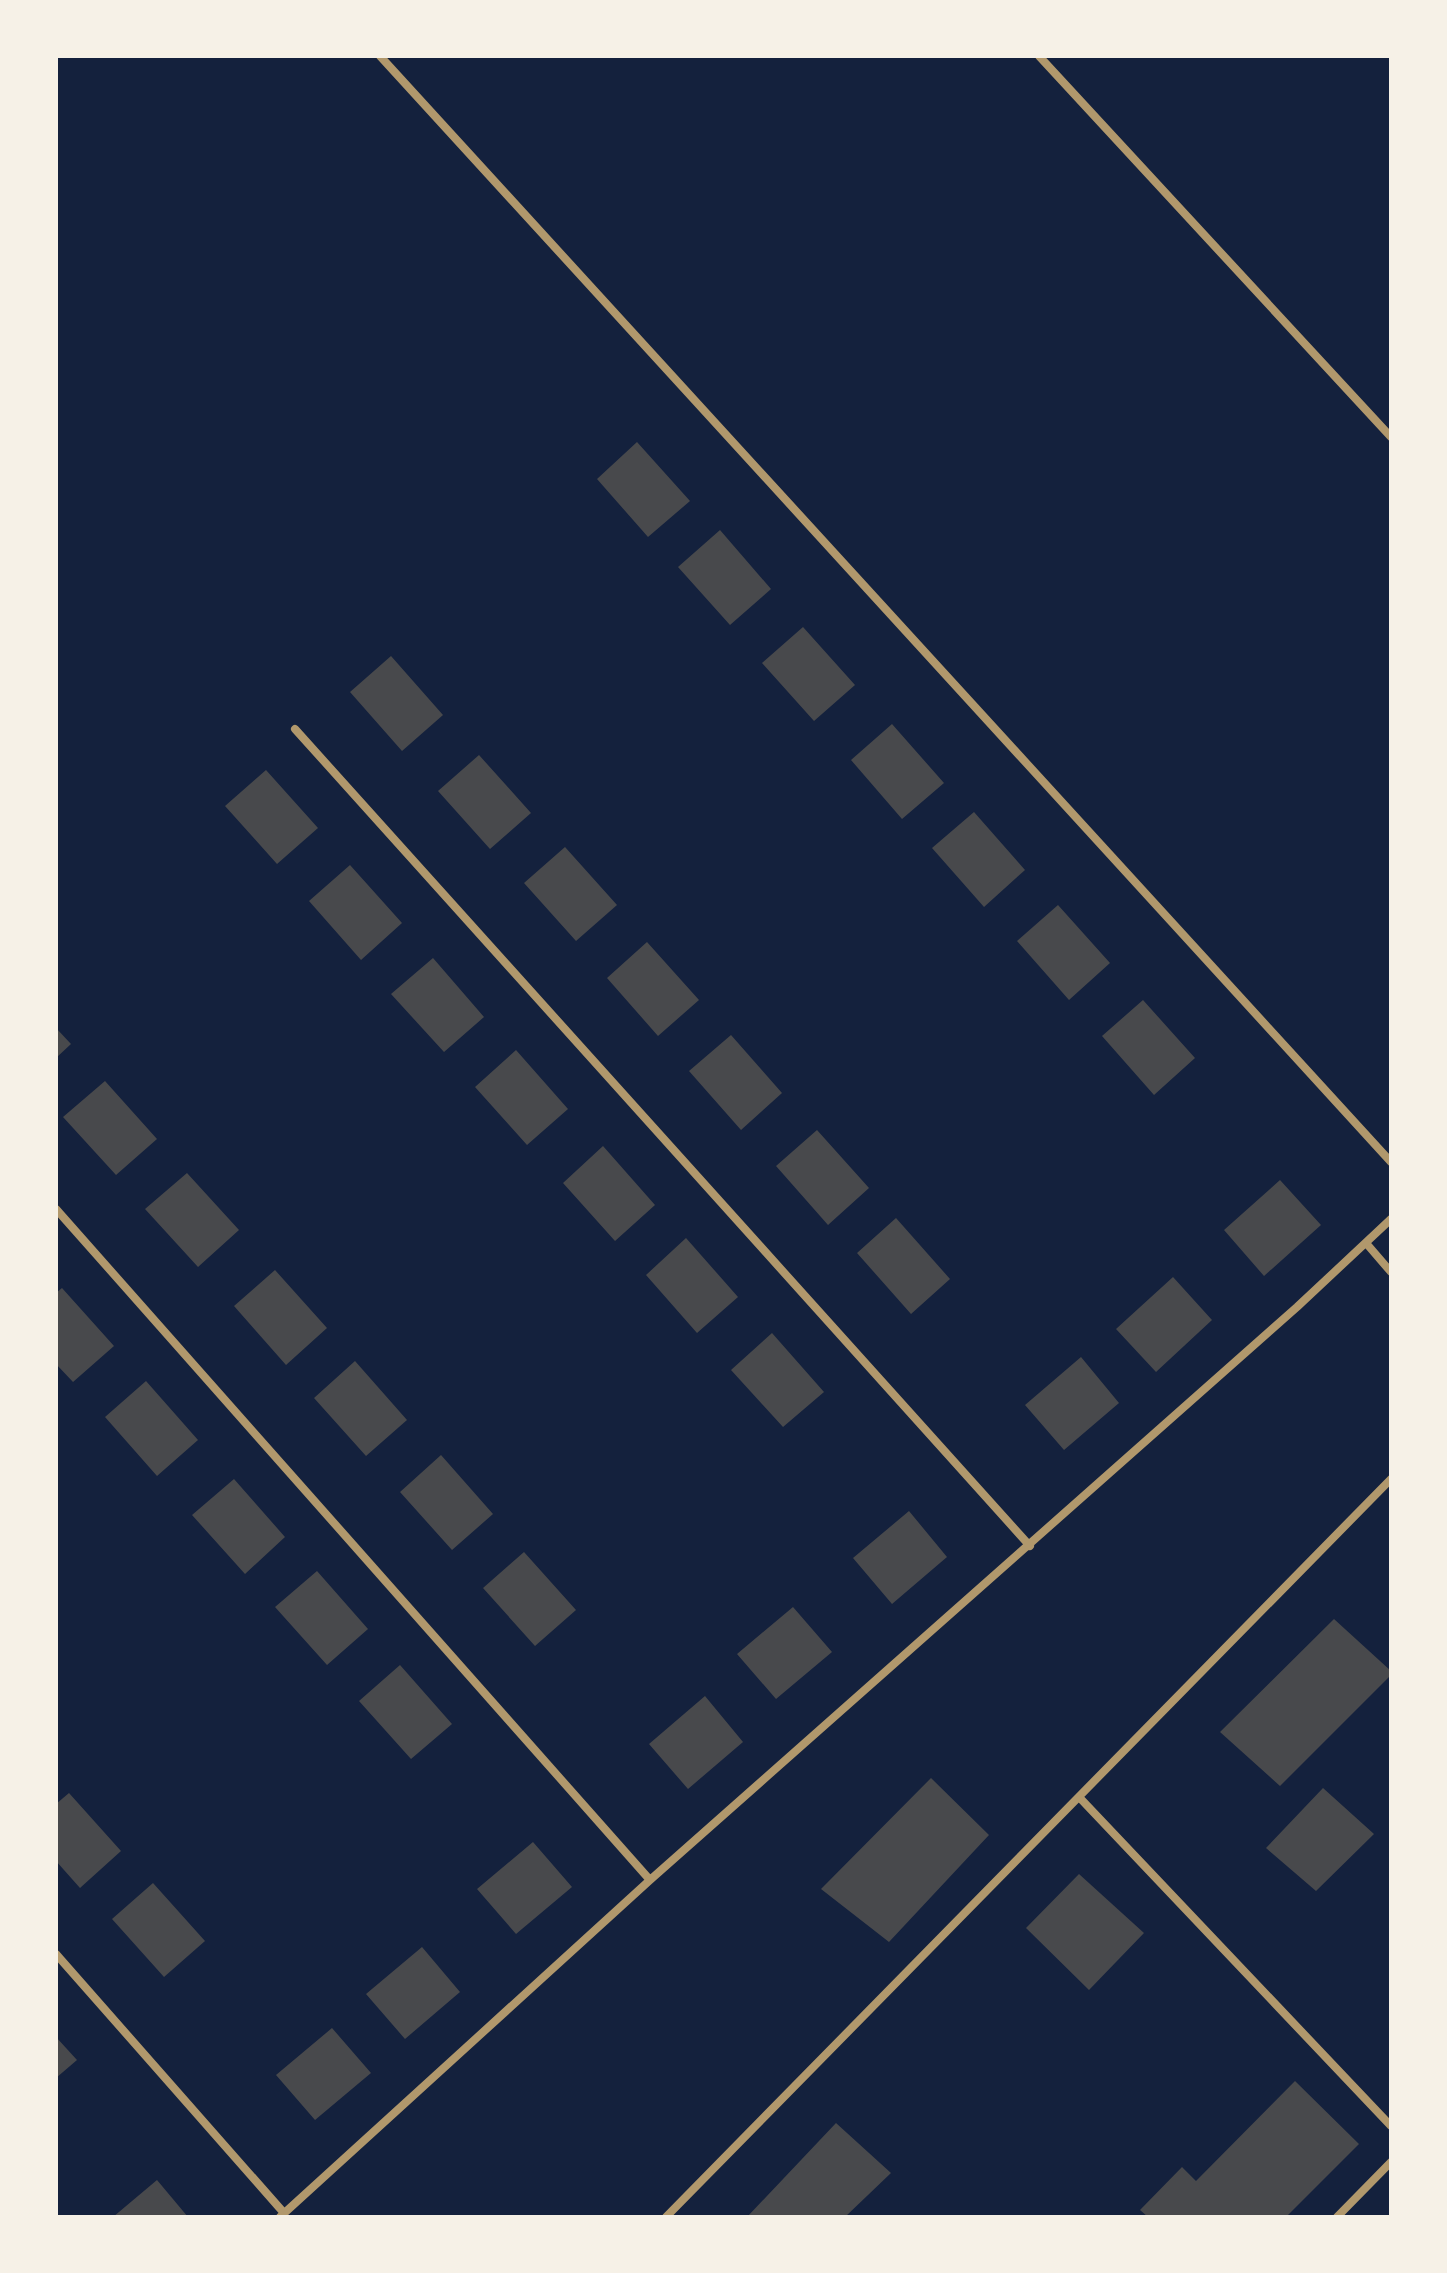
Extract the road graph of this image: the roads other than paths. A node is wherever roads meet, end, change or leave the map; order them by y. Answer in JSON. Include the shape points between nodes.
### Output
{"nodes":[{"id":1,"x":380,"y":56,"type":"edge"},
{"id":2,"x":1039,"y":56,"type":"edge"},
{"id":3,"x":1391,"y":437,"type":"edge"},
{"id":4,"x":295,"y":729,"type":"dead end"},
{"id":5,"x":1391,"y":1162,"type":"edge"},
{"id":6,"x":56,"y":1209,"type":"edge"},
{"id":7,"x":1391,"y":1219,"type":"edge"},
{"id":8,"x":1366,"y":1243,"type":"junction"},
{"id":9,"x":1391,"y":1272,"type":"edge"},
{"id":10,"x":1391,"y":1479,"type":"edge"},
{"id":11,"x":1030,"y":1546,"type":"junction"},
{"id":12,"x":1079,"y":1797,"type":"junction"},
{"id":13,"x":650,"y":1880,"type":"junction"},
{"id":14,"x":56,"y":1954,"type":"edge"},
{"id":15,"x":1391,"y":2126,"type":"edge"},
{"id":16,"x":1391,"y":2162,"type":"edge"},
{"id":17,"x":282,"y":2215,"type":"edge"},
{"id":18,"x":666,"y":2217,"type":"edge"},
{"id":19,"x":1337,"y":2217,"type":"edge"}],
"edges":[{"from":1,"to":5,"type":"street"},
{"from":2,"to":3,"type":"street"},
{"from":4,"to":11,"type":"street"},
{"from":6,"to":13,"type":"street"},
{"from":7,"to":8,"type":"street"},
{"from":8,"to":9,"type":"street"},
{"from":8,"to":11,"type":"street"},
{"from":10,"to":12,"type":"street"},
{"from":11,"to":13,"type":"street"},
{"from":12,"to":15,"type":"street"},
{"from":12,"to":18,"type":"street"},
{"from":13,"to":17,"type":"street"},
{"from":14,"to":17,"type":"street"},
{"from":16,"to":19,"type":"street"}]}
